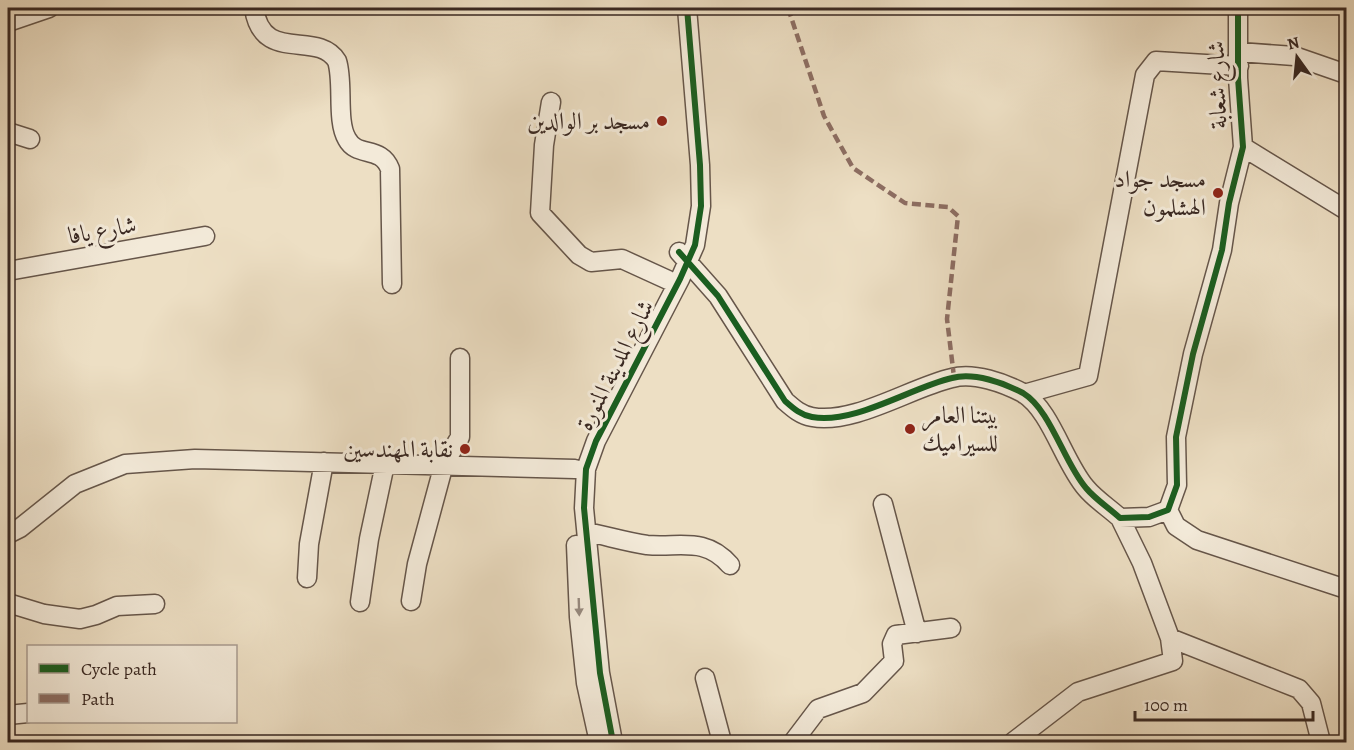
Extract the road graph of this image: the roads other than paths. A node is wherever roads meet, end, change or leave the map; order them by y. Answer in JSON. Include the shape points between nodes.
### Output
{"nodes":[{"id":1,"x":49,"y":8,"type":"edge"},
{"id":2,"x":254,"y":8,"type":"edge"},
{"id":3,"x":675,"y":8,"type":"edge"},
{"id":4,"x":687,"y":8,"type":"edge"},
{"id":5,"x":1238,"y":8,"type":"edge"},
{"id":6,"x":8,"y":22,"type":"edge"},
{"id":7,"x":1239,"y":59,"type":"junction"},
{"id":8,"x":1347,"y":74,"type":"edge"},
{"id":9,"x":551,"y":102,"type":"dead end"},
{"id":10,"x":8,"y":132,"type":"edge"},
{"id":11,"x":30,"y":139,"type":"dead end"},
{"id":12,"x":1243,"y":147,"type":"junction"},
{"id":13,"x":1347,"y":210,"type":"edge"},
{"id":14,"x":205,"y":236,"type":"dead end"},
{"id":15,"x":683,"y":256,"type":"junction"},
{"id":16,"x":8,"y":271,"type":"edge"},
{"id":17,"x":668,"y":280,"type":"junction"},
{"id":18,"x":392,"y":284,"type":"dead end"},
{"id":19,"x":460,"y":358,"type":"dead end"},
{"id":20,"x":1024,"y":394,"type":"junction"},
{"id":21,"x":324,"y":462,"type":"junction"},
{"id":22,"x":385,"y":464,"type":"junction"},
{"id":23,"x":444,"y":464,"type":"junction"},
{"id":24,"x":575,"y":469,"type":"junction"},
{"id":25,"x":884,"y":504,"type":"dead end"},
{"id":26,"x":1168,"y":510,"type":"junction"},
{"id":27,"x":1120,"y":518,"type":"junction"},
{"id":28,"x":587,"y":532,"type":"junction"},
{"id":29,"x":8,"y":534,"type":"edge"},
{"id":30,"x":730,"y":565,"type":"dead end"},
{"id":31,"x":307,"y":578,"type":"dead end"},
{"id":32,"x":1347,"y":588,"type":"edge"},
{"id":33,"x":411,"y":601,"type":"dead end"},
{"id":34,"x":360,"y":602,"type":"dead end"},
{"id":35,"x":8,"y":603,"type":"edge"},
{"id":36,"x":155,"y":604,"type":"dead end"},
{"id":37,"x":951,"y":628,"type":"dead end"},
{"id":38,"x":916,"y":633,"type":"junction"},
{"id":39,"x":1170,"y":638,"type":"junction"},
{"id":40,"x":705,"y":678,"type":"dead end"},
{"id":41,"x":27,"y":713,"type":"edge"},
{"id":42,"x":8,"y":715,"type":"edge"},
{"id":43,"x":599,"y":742,"type":"edge"},
{"id":44,"x":613,"y":742,"type":"edge"},
{"id":45,"x":722,"y":742,"type":"edge"},
{"id":46,"x":793,"y":742,"type":"edge"},
{"id":47,"x":1013,"y":742,"type":"edge"},
{"id":48,"x":1321,"y":742,"type":"edge"}],
"edges":[{"from":1,"to":6,"type":"street"},
{"from":2,"to":18,"type":"street","via":[[258,23],[273,40],[322,48],[337,61],[346,138],[357,149],[380,156],[390,169]]},
{"from":3,"to":15,"type":"street","name":"شارع المدينة المنورة","via":[[689,172]]},
{"from":4,"to":15,"type":"street","name":"شارع المدينة المنورة","via":[[701,195],[695,245]]},
{"from":5,"to":7,"type":"street","name":"شارع شعابة"},
{"from":7,"to":8,"type":"street","via":[[1294,56]]},
{"from":7,"to":12,"type":"street","name":"شارع شعابة"},
{"from":7,"to":20,"type":"street","via":[[1156,62],[1145,75],[1088,376]]},
{"from":9,"to":17,"type":"street","via":[[540,213],[579,255],[591,262],[622,259]]},
{"from":10,"to":11,"type":"street"},
{"from":12,"to":13,"type":"street","name":"شارع شعابة"},
{"from":12,"to":26,"type":"street","via":[[1222,250],[1188,375],[1176,437],[1177,485]]},
{"from":14,"to":16,"type":"street","name":"شارع يافا"},
{"from":15,"to":17,"type":"street","name":"شارع المدينة المنورة"},
{"from":15,"to":20,"type":"street","via":[[718,296],[785,401],[798,412],[829,419],[870,409],[954,377],[978,377]]},
{"from":15,"to":28,"type":"street","name":"شارع المدينة المنورة","via":[[592,450],[586,469]]},
{"from":17,"to":24,"type":"street","name":"شارع المدينة المنورة"},
{"from":19,"to":23,"type":"street","via":[[460,437]]},
{"from":20,"to":27,"type":"street","via":[[1038,406],[1085,488]]},
{"from":21,"to":22,"type":"street"},
{"from":21,"to":29,"type":"street","via":[[195,459],[125,464],[75,484]]},
{"from":21,"to":31,"type":"street"},
{"from":22,"to":23,"type":"street"},
{"from":22,"to":34,"type":"street"},
{"from":23,"to":24,"type":"street"},
{"from":23,"to":33,"type":"street"},
{"from":24,"to":43,"type":"street","name":"شارع المدينة المنورة","one_way":true,"via":[[579,617],[586,683]]},
{"from":25,"to":38,"type":"street"},
{"from":26,"to":27,"type":"street","via":[[1149,517]]},
{"from":26,"to":32,"type":"street","via":[[1176,526],[1197,540]]},
{"from":27,"to":39,"type":"street"},
{"from":28,"to":30,"type":"street","via":[[647,544],[700,545],[722,555]]},
{"from":28,"to":44,"type":"street","name":"شارع المدينة المنورة","via":[[600,673]]},
{"from":35,"to":36,"type":"street","via":[[80,619],[117,606]]},
{"from":37,"to":38,"type":"street"},
{"from":38,"to":46,"type":"street","via":[[896,635],[892,644],[894,661],[863,693],[818,709]]},
{"from":39,"to":47,"type":"street","via":[[1173,661],[1078,692]]},
{"from":39,"to":48,"type":"street","via":[[1299,689],[1311,703]]},
{"from":40,"to":45,"type":"street"},
{"from":41,"to":42,"type":"street"}]}
